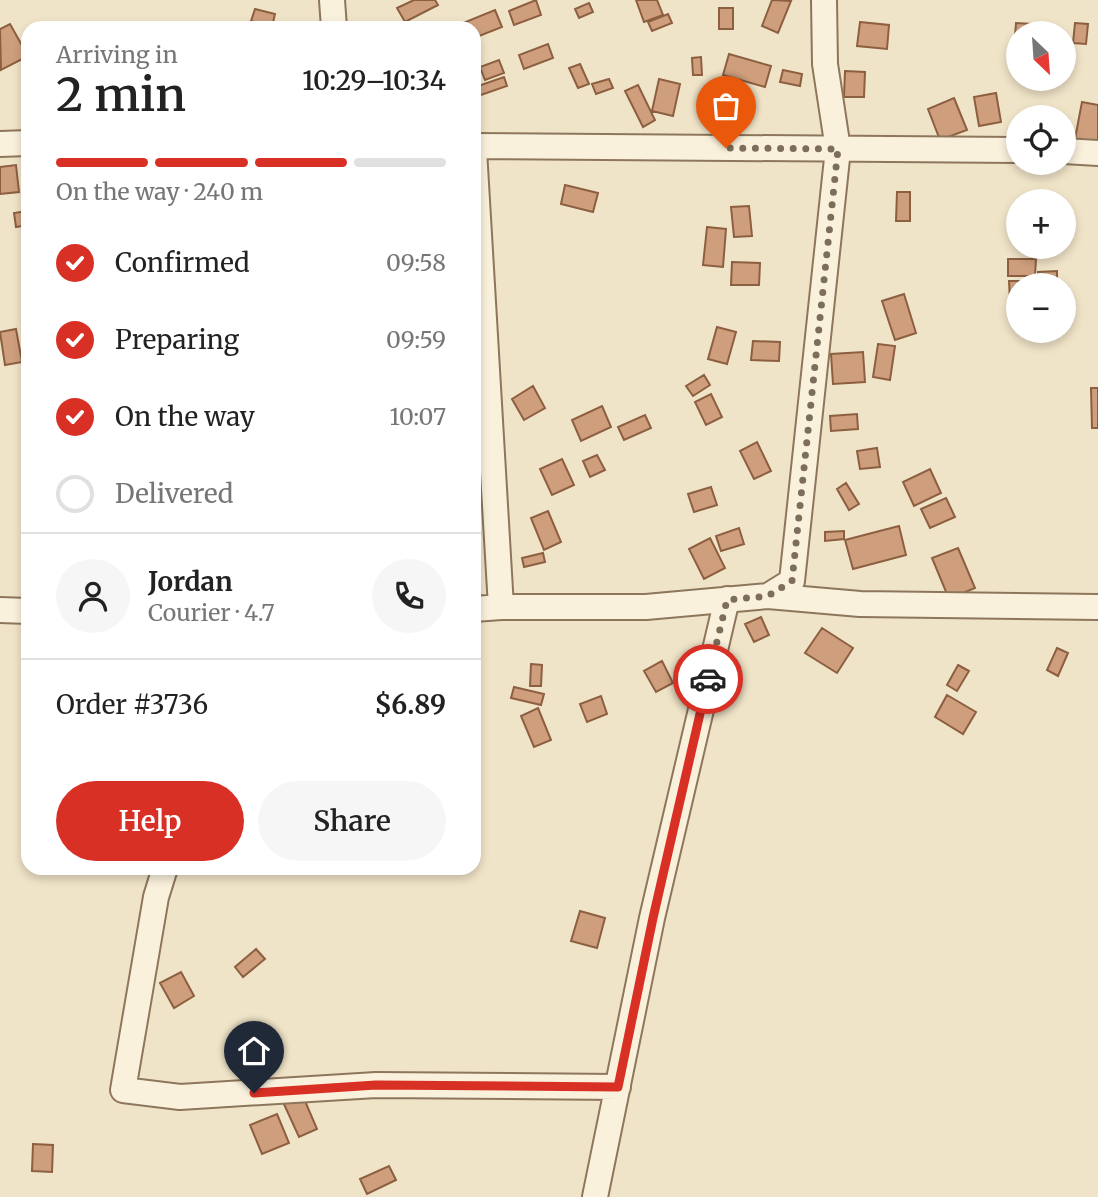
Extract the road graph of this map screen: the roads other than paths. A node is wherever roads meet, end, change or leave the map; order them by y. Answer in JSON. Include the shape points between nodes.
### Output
{"nodes":[{"id":1,"x":332,"y":0,"type":"edge"},
{"id":2,"x":824,"y":0,"type":"edge"},
{"id":3,"x":334,"y":21,"type":"edge"},
{"id":4,"x":21,"y":143,"type":"edge"},
{"id":5,"x":0,"y":144,"type":"edge"},
{"id":6,"x":481,"y":148,"type":"edge"},
{"id":7,"x":838,"y":149,"type":"junction"},
{"id":8,"x":1006,"y":150,"type":"edge"},
{"id":9,"x":1076,"y":152,"type":"edge"},
{"id":10,"x":1098,"y":153,"type":"edge"},
{"id":11,"x":481,"y":267,"type":"edge"},
{"id":12,"x":768,"y":596,"type":"junction"},
{"id":13,"x":727,"y":600,"type":"junction"},
{"id":14,"x":501,"y":607,"type":"junction"},
{"id":15,"x":1098,"y":607,"type":"edge"},
{"id":16,"x":481,"y":608,"type":"edge"},
{"id":17,"x":0,"y":610,"type":"edge"},
{"id":18,"x":21,"y":611,"type":"edge"},
{"id":19,"x":163,"y":875,"type":"edge"},
{"id":20,"x":618,"y":1087,"type":"junction"},
{"id":21,"x":595,"y":1197,"type":"edge"}],
"edges":[{"from":1,"to":3,"type":"street"},
{"from":2,"to":7,"type":"street","via":[[825,64]]},
{"from":4,"to":5,"type":"street"},
{"from":6,"to":7,"type":"street"},
{"from":7,"to":8,"type":"street"},
{"from":7,"to":12,"type":"street","via":[[792,581]]},
{"from":9,"to":10,"type":"street"},
{"from":11,"to":14,"type":"street"},
{"from":12,"to":13,"type":"street"},
{"from":12,"to":15,"type":"street","via":[[860,604]]},
{"from":13,"to":14,"type":"street","via":[[646,607]]},
{"from":13,"to":20,"type":"street"},
{"from":14,"to":16,"type":"street"},
{"from":17,"to":18,"type":"street"},
{"from":19,"to":20,"type":"street","via":[[123,1090],[180,1097],[376,1085]]},
{"from":20,"to":21,"type":"street"}]}
